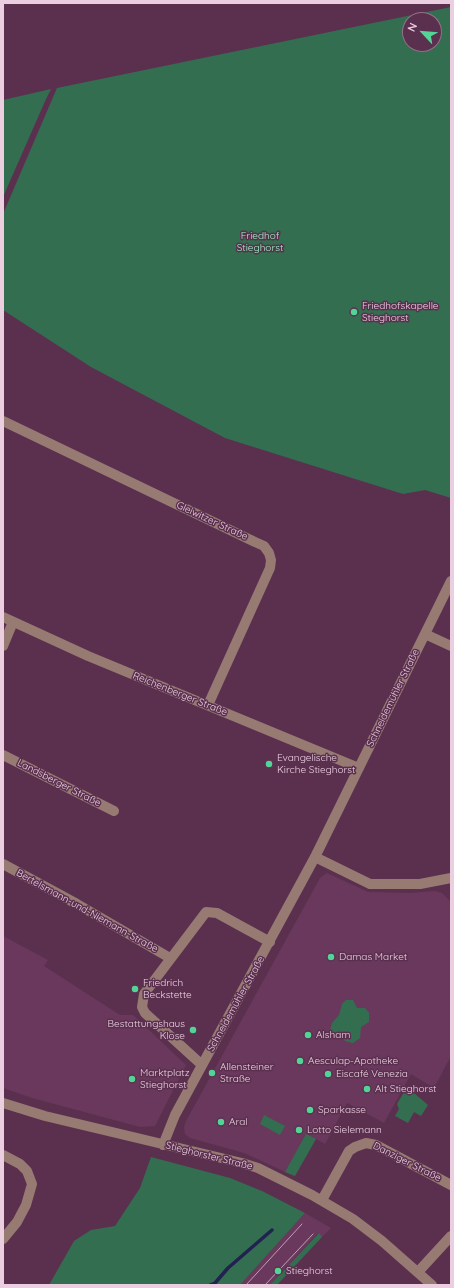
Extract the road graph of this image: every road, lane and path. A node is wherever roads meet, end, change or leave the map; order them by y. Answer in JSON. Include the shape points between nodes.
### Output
{"nodes":[{"id":1,"x":3,"y":421,"type":"edge"},
{"id":2,"x":451,"y":581,"type":"edge"},
{"id":3,"x":3,"y":617,"type":"edge"},
{"id":4,"x":13,"y":622,"type":"junction"},
{"id":5,"x":425,"y":634,"type":"junction"},
{"id":6,"x":3,"y":646,"type":"edge"},
{"id":7,"x":451,"y":646,"type":"edge"},
{"id":8,"x":208,"y":706,"type":"junction"},
{"id":9,"x":3,"y":755,"type":"edge"},
{"id":10,"x":359,"y":768,"type":"junction"},
{"id":11,"x":114,"y":811,"type":"dead end"},
{"id":12,"x":315,"y":857,"type":"junction"},
{"id":13,"x":3,"y":864,"type":"edge"},
{"id":14,"x":451,"y":878,"type":"edge"},
{"id":15,"x":270,"y":942,"type":"junction"},
{"id":16,"x":170,"y":958,"type":"junction"},
{"id":17,"x":202,"y":1065,"type":"junction"},
{"id":18,"x":3,"y":1104,"type":"edge"},
{"id":19,"x":163,"y":1145,"type":"junction"},
{"id":20,"x":3,"y":1155,"type":"edge"},
{"id":21,"x":451,"y":1185,"type":"edge"},
{"id":22,"x":322,"y":1200,"type":"junction"},
{"id":23,"x":451,"y":1236,"type":"edge"},
{"id":24,"x":3,"y":1239,"type":"edge"},
{"id":25,"x":418,"y":1272,"type":"junction"},
{"id":26,"x":432,"y":1285,"type":"edge"}],
"edges":[{"from":1,"to":8,"type":"street","name":"Gleiwitzer Straße","via":[[264,546],[271,560],[270,568]]},
{"from":2,"to":5,"type":"street","name":"Schneidemühler Straße"},
{"from":3,"to":4,"type":"street","name":"Reichenberger Straße"},
{"from":4,"to":6,"type":"street"},
{"from":4,"to":8,"type":"street","name":"Reichenberger Straße"},
{"from":5,"to":7,"type":"street"},
{"from":5,"to":10,"type":"street","name":"Schneidemühler Straße"},
{"from":8,"to":10,"type":"street","name":"Reichenberger Straße"},
{"from":9,"to":11,"type":"street","name":"Landsberger Straße"},
{"from":10,"to":12,"type":"street","name":"Schneidemühler Straße"},
{"from":12,"to":14,"type":"street","via":[[370,884],[420,884]]},
{"from":12,"to":15,"type":"street","name":"Schneidemühler Straße"},
{"from":13,"to":16,"type":"street","name":"Bertelsmann-und-Niemann-Straße"},
{"from":15,"to":16,"type":"street","name":"Schneidemühler Straße","via":[[217,914],[206,912]]},
{"from":15,"to":17,"type":"street","name":"Schneidemühler Straße"},
{"from":16,"to":17,"type":"street","name":"Schneidemühler Straße","via":[[144,994],[142,1007],[148,1016]]},
{"from":17,"to":19,"type":"street","name":"Schneidemühler Straße","via":[[175,1114]]},
{"from":18,"to":19,"type":"street","name":"Stieghorster Straße"},
{"from":19,"to":22,"type":"street","name":"Stieghorster Straße","via":[[242,1163]]},
{"from":20,"to":24,"type":"street","via":[[27,1171],[32,1184],[26,1205],[17,1222]]},
{"from":21,"to":22,"type":"street","name":"Danziger Straße","via":[[376,1145],[366,1143],[349,1151]]},
{"from":22,"to":25,"type":"street","name":"Stieghorster Straße","via":[[368,1230]]},
{"from":23,"to":25,"type":"street"},
{"from":25,"to":26,"type":"street","name":"Stieghorster Straße"}]}
